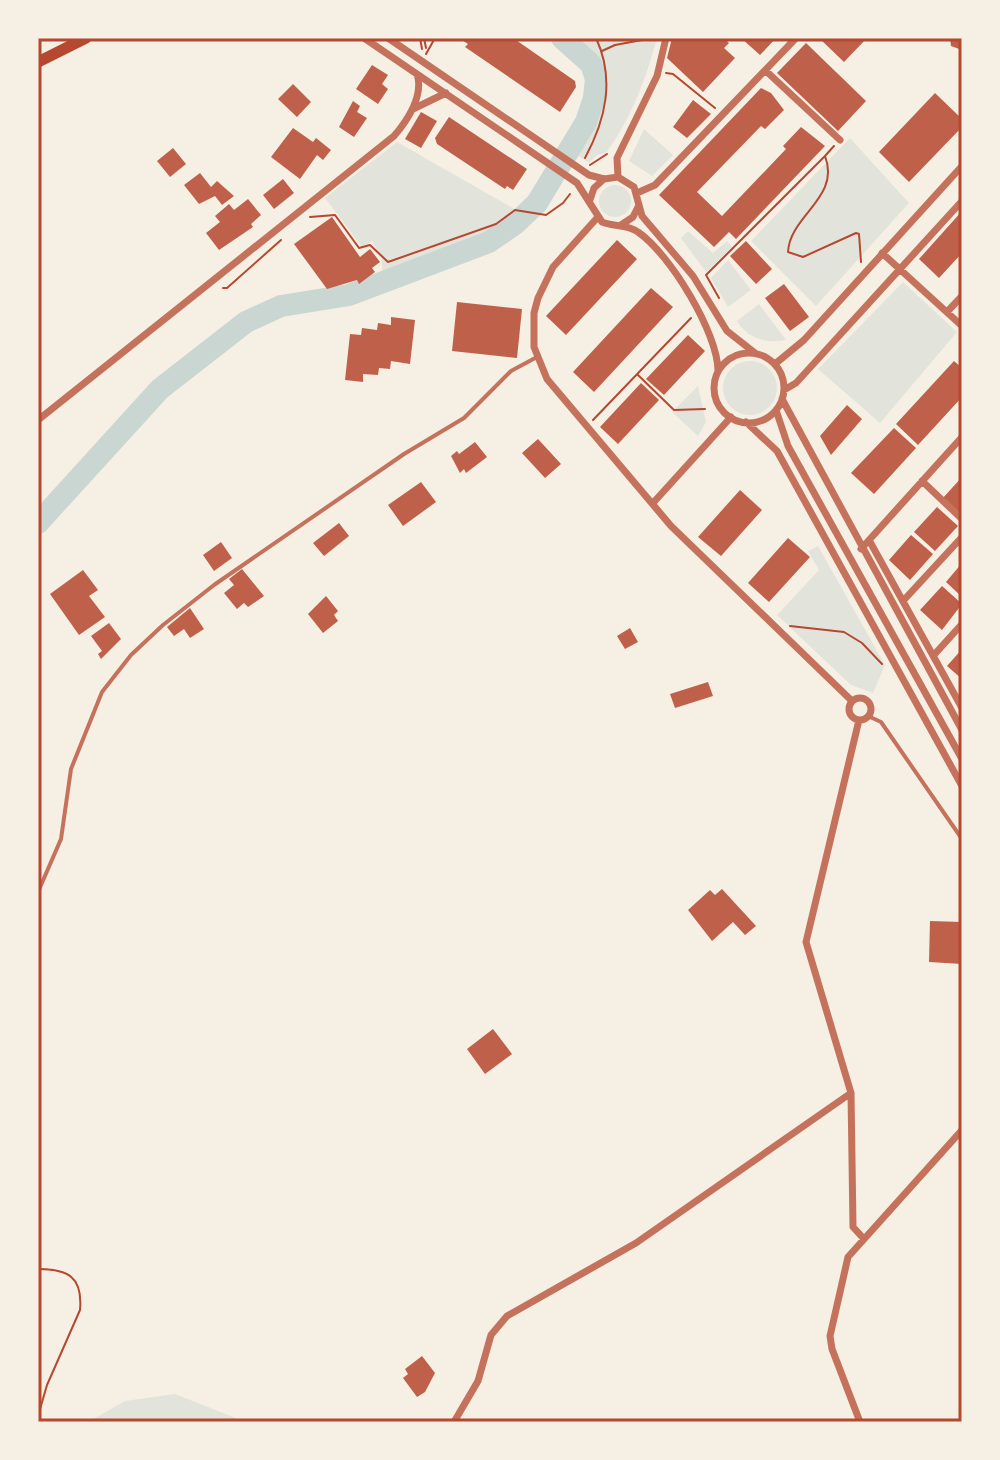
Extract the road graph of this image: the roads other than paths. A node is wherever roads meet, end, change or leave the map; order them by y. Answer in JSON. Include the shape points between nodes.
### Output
{"nodes":[{"id":1,"x":86,"y":38,"type":"edge"},
{"id":2,"x":364,"y":38,"type":"edge"},
{"id":3,"x":388,"y":38,"type":"edge"},
{"id":4,"x":666,"y":38,"type":"edge"},
{"id":5,"x":796,"y":38,"type":"edge"},
{"id":6,"x":38,"y":62,"type":"edge"},
{"id":7,"x":766,"y":71,"type":"junction"},
{"id":8,"x":417,"y":74,"type":"junction"},
{"id":9,"x":446,"y":93,"type":"junction"},
{"id":10,"x":412,"y":110,"type":"junction"},
{"id":11,"x":840,"y":140,"type":"road end"},
{"id":12,"x":962,"y":166,"type":"edge"},
{"id":13,"x":618,"y":177,"type":"junction"},
{"id":14,"x":604,"y":179,"type":"junction"},
{"id":15,"x":637,"y":193,"type":"junction"},
{"id":16,"x":590,"y":200,"type":"junction"},
{"id":17,"x":962,"y":201,"type":"edge"},
{"id":18,"x":638,"y":205,"type":"junction"},
{"id":19,"x":597,"y":218,"type":"junction"},
{"id":20,"x":621,"y":225,"type":"junction"},
{"id":21,"x":882,"y":253,"type":"junction"},
{"id":22,"x":899,"y":269,"type":"junction"},
{"id":23,"x":962,"y":296,"type":"edge"},
{"id":24,"x":947,"y":312,"type":"junction"},
{"id":25,"x":962,"y":326,"type":"edge"},
{"id":26,"x":755,"y":353,"type":"junction"},
{"id":27,"x":537,"y":357,"type":"junction"},
{"id":28,"x":775,"y":364,"type":"junction"},
{"id":29,"x":718,"y":371,"type":"junction"},
{"id":30,"x":784,"y":390,"type":"junction"},
{"id":31,"x":782,"y":399,"type":"junction"},
{"id":32,"x":776,"y":410,"type":"junction"},
{"id":33,"x":731,"y":417,"type":"junction"},
{"id":34,"x":38,"y":420,"type":"edge"},
{"id":35,"x":746,"y":422,"type":"junction"},
{"id":36,"x":962,"y":437,"type":"edge"},
{"id":37,"x":922,"y":481,"type":"junction"},
{"id":38,"x":653,"y":503,"type":"junction"},
{"id":39,"x":962,"y":519,"type":"edge"},
{"id":40,"x":962,"y":537,"type":"edge"},
{"id":41,"x":869,"y":540,"type":"junction"},
{"id":42,"x":861,"y":549,"type":"junction"},
{"id":43,"x":903,"y":601,"type":"junction"},
{"id":44,"x":962,"y":624,"type":"edge"},
{"id":45,"x":933,"y":656,"type":"junction"},
{"id":46,"x":852,"y":701,"type":"junction"},
{"id":47,"x":962,"y":708,"type":"edge"},
{"id":48,"x":868,"y":716,"type":"junction"},
{"id":49,"x":859,"y":720,"type":"junction"},
{"id":50,"x":962,"y":730,"type":"edge"},
{"id":51,"x":962,"y":759,"type":"edge"},
{"id":52,"x":962,"y":786,"type":"edge"},
{"id":53,"x":962,"y":839,"type":"edge"},
{"id":54,"x":38,"y":892,"type":"edge"},
{"id":55,"x":851,"y":1093,"type":"junction"},
{"id":56,"x":962,"y":1130,"type":"edge"},
{"id":57,"x":864,"y":1239,"type":"junction"},
{"id":58,"x":454,"y":1422,"type":"edge"},
{"id":59,"x":860,"y":1422,"type":"edge"}],
"edges":[{"from":1,"to":6,"type":"main road"},
{"from":2,"to":8,"type":"street"},
{"from":3,"to":14,"type":"street","via":[[571,164]]},
{"from":4,"to":13,"type":"street","via":[[657,76],[617,158]]},
{"from":5,"to":7,"type":"street"},
{"from":7,"to":11,"type":"street"},
{"from":7,"to":15,"type":"street","via":[[655,185]]},
{"from":8,"to":9,"type":"street"},
{"from":8,"to":10,"type":"street"},
{"from":9,"to":10,"type":"street"},
{"from":9,"to":16,"type":"street","via":[[577,183]]},
{"from":10,"to":34,"type":"street","via":[[394,136]]},
{"from":12,"to":21,"type":"street"},
{"from":13,"to":14,"type":"street"},
{"from":13,"to":15,"type":"street"},
{"from":14,"to":16,"type":"street"},
{"from":15,"to":18,"type":"street"},
{"from":16,"to":19,"type":"street"},
{"from":17,"to":22,"type":"street"},
{"from":18,"to":20,"type":"street"},
{"from":18,"to":26,"type":"street","via":[[727,331]]},
{"from":19,"to":20,"type":"street"},
{"from":19,"to":27,"type":"street","via":[[545,277],[534,313]]},
{"from":20,"to":29,"type":"street","via":[[644,237],[683,285],[713,338]]},
{"from":21,"to":22,"type":"street"},
{"from":21,"to":28,"type":"street","via":[[804,340]]},
{"from":22,"to":24,"type":"street"},
{"from":22,"to":30,"type":"street"},
{"from":23,"to":24,"type":"street"},
{"from":24,"to":25,"type":"street"},
{"from":26,"to":28,"type":"street"},
{"from":26,"to":29,"type":"street","via":[[738,355]]},
{"from":27,"to":38,"type":"street","via":[[547,379]]},
{"from":27,"to":54,"type":"lane","via":[[511,371],[464,418],[214,585],[131,655],[102,692],[71,769],[61,839]]},
{"from":28,"to":30,"type":"street"},
{"from":29,"to":33,"type":"street","via":[[716,400]]},
{"from":30,"to":31,"type":"street"},
{"from":31,"to":32,"type":"street"},
{"from":31,"to":42,"type":"street"},
{"from":32,"to":35,"type":"street","via":[[767,418]]},
{"from":32,"to":51,"type":"street","via":[[788,446]]},
{"from":33,"to":35,"type":"street"},
{"from":33,"to":38,"type":"street"},
{"from":35,"to":52,"type":"street","via":[[777,451]]},
{"from":36,"to":37,"type":"street"},
{"from":37,"to":39,"type":"street"},
{"from":37,"to":41,"type":"street"},
{"from":38,"to":46,"type":"street"},
{"from":40,"to":43,"type":"street"},
{"from":41,"to":42,"type":"street"},
{"from":41,"to":43,"type":"street"},
{"from":42,"to":50,"type":"street"},
{"from":43,"to":45,"type":"street"},
{"from":44,"to":45,"type":"street"},
{"from":45,"to":47,"type":"street"},
{"from":46,"to":48,"type":"street","via":[[869,702]]},
{"from":46,"to":49,"type":"street","via":[[850,715]]},
{"from":48,"to":49,"type":"street"},
{"from":48,"to":53,"type":"lane","via":[[881,722]]},
{"from":49,"to":55,"type":"street","via":[[806,942]]},
{"from":55,"to":57,"type":"street","via":[[853,1227]]},
{"from":55,"to":58,"type":"street","via":[[636,1243],[507,1316],[491,1335],[478,1381]]},
{"from":56,"to":57,"type":"street"},
{"from":57,"to":59,"type":"street","via":[[848,1257],[830,1336]]}]}
